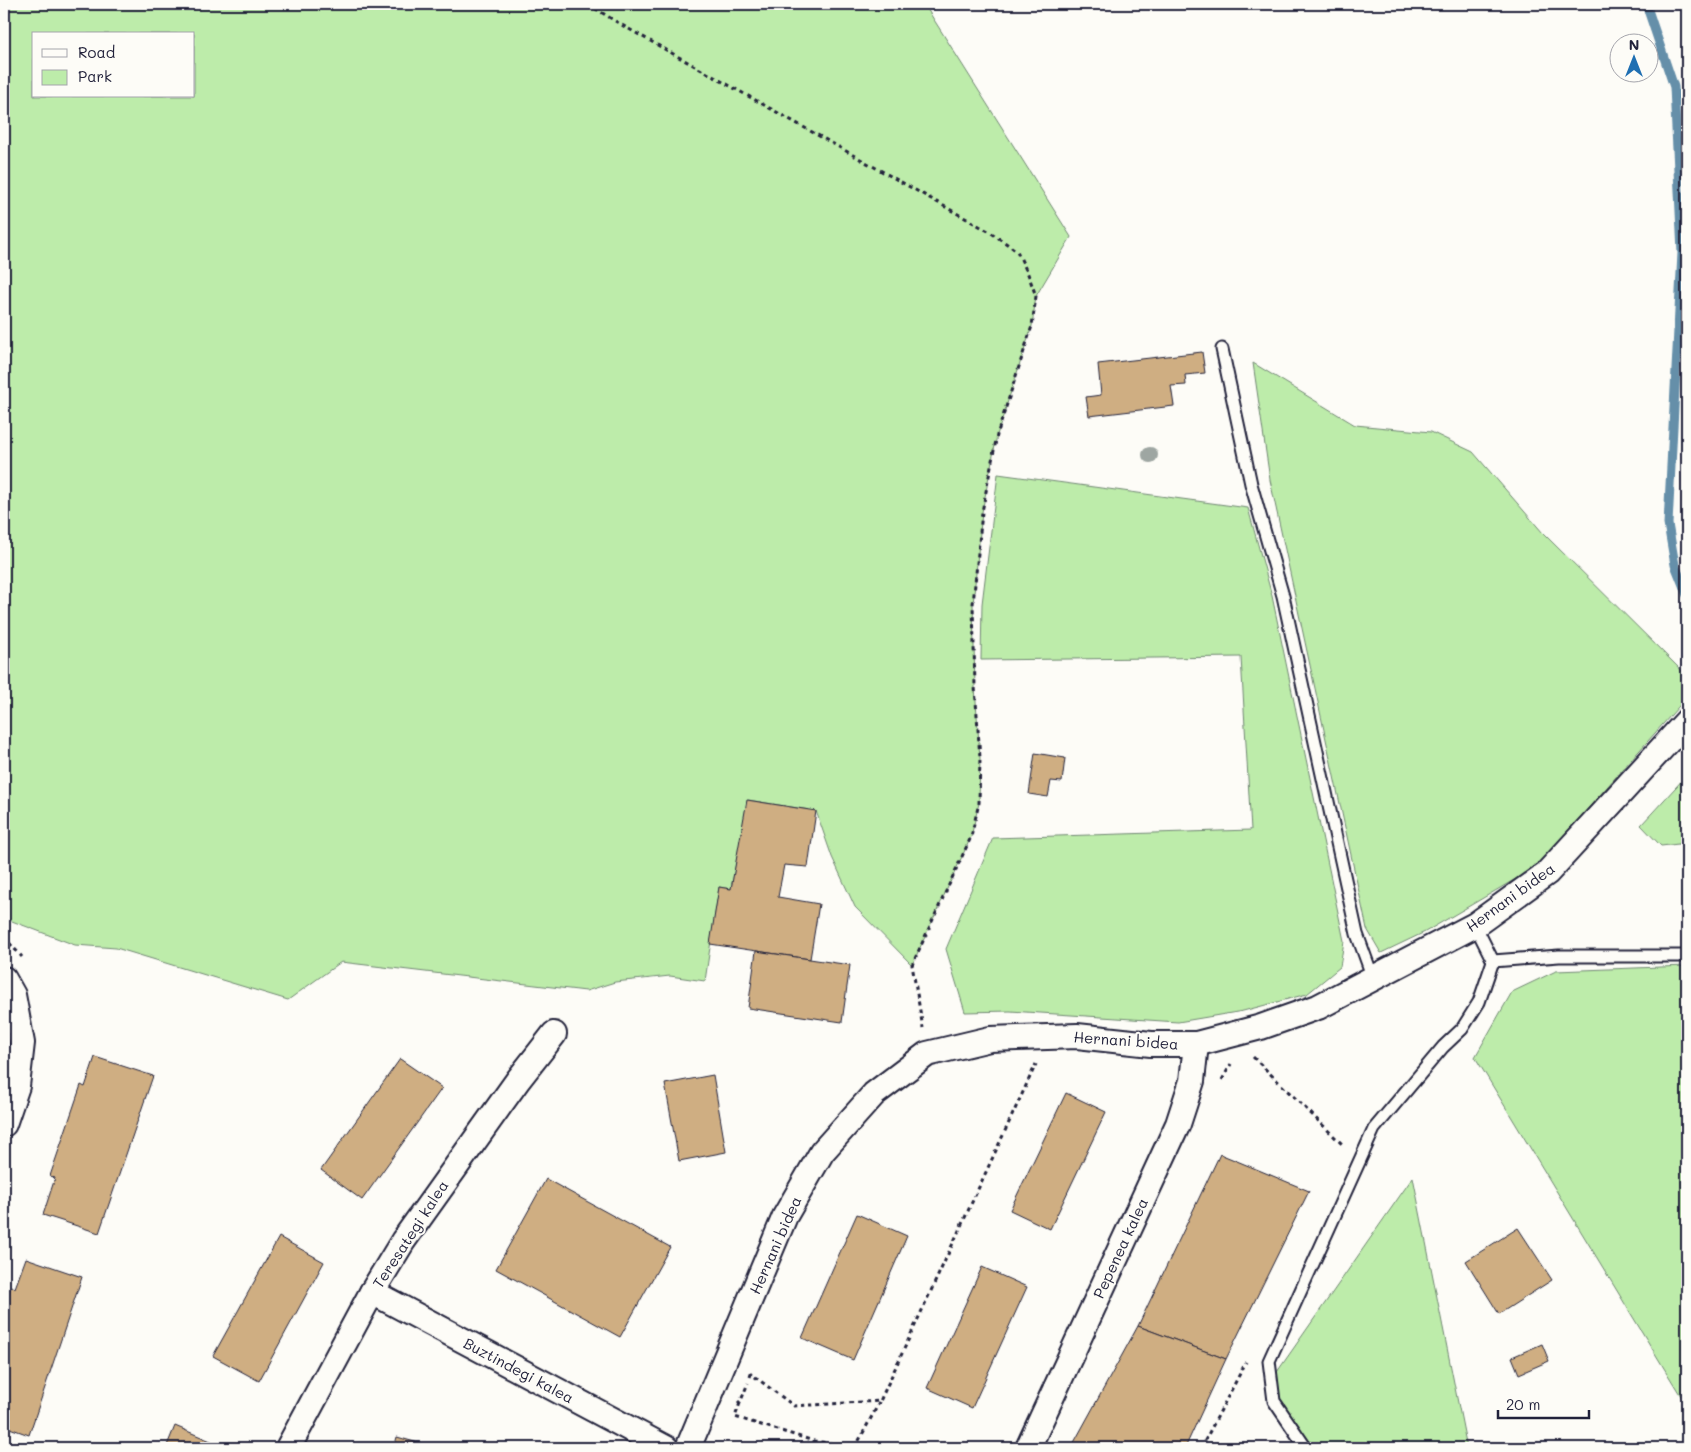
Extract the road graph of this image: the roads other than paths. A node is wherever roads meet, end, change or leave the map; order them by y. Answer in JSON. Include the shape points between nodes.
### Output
{"nodes":[{"id":1,"x":1222,"y":349,"type":"dead end"},
{"id":2,"x":1687,"y":721,"type":"edge"},
{"id":3,"x":1475,"y":925,"type":"junction"},
{"id":4,"x":1687,"y":956,"type":"edge"},
{"id":5,"x":1493,"y":961,"type":"junction"},
{"id":6,"x":1373,"y":978,"type":"junction"},
{"id":7,"x":4,"y":979,"type":"edge"},
{"id":8,"x":554,"y":1034,"type":"dead end"},
{"id":9,"x":1196,"y":1044,"type":"junction"},
{"id":10,"x":4,"y":1124,"type":"edge"},
{"id":11,"x":372,"y":1292,"type":"junction"},
{"id":12,"x":288,"y":1448,"type":"edge"},
{"id":13,"x":666,"y":1448,"type":"edge"},
{"id":14,"x":688,"y":1448,"type":"edge"},
{"id":15,"x":1028,"y":1448,"type":"edge"},
{"id":16,"x":1306,"y":1448,"type":"edge"}],
"edges":[{"from":1,"to":6,"type":"lane","via":[[1251,484],[1283,596],[1358,934]]},
{"from":2,"to":3,"type":"street","name":"Hernani bidea","via":[[1547,873]]},
{"from":3,"to":5,"type":"lane"},
{"from":3,"to":6,"type":"street","name":"Hernani bidea"},
{"from":4,"to":5,"type":"lane","via":[[1559,956]]},
{"from":5,"to":16,"type":"lane","via":[[1479,1002],[1462,1029],[1374,1129],[1269,1361],[1274,1401]]},
{"from":6,"to":9,"type":"street","name":"Hernani bidea","via":[[1318,1007],[1262,1027]]},
{"from":7,"to":10,"type":"street","via":[[13,995],[22,1043],[18,1086]]},
{"from":8,"to":11,"type":"street","name":"Teresategi kalea","via":[[459,1161]]},
{"from":9,"to":14,"type":"street","name":"Hernani bidea","via":[[1151,1044],[1077,1036],[990,1039],[927,1054],[874,1094],[822,1152],[785,1216]]},
{"from":9,"to":15,"type":"street","name":"Pepenea kalea","via":[[1192,1081],[1178,1124]]},
{"from":11,"to":12,"type":"street","name":"Teresategi kalea"},
{"from":11,"to":13,"type":"street","name":"Buztindegi kalea"}]}
